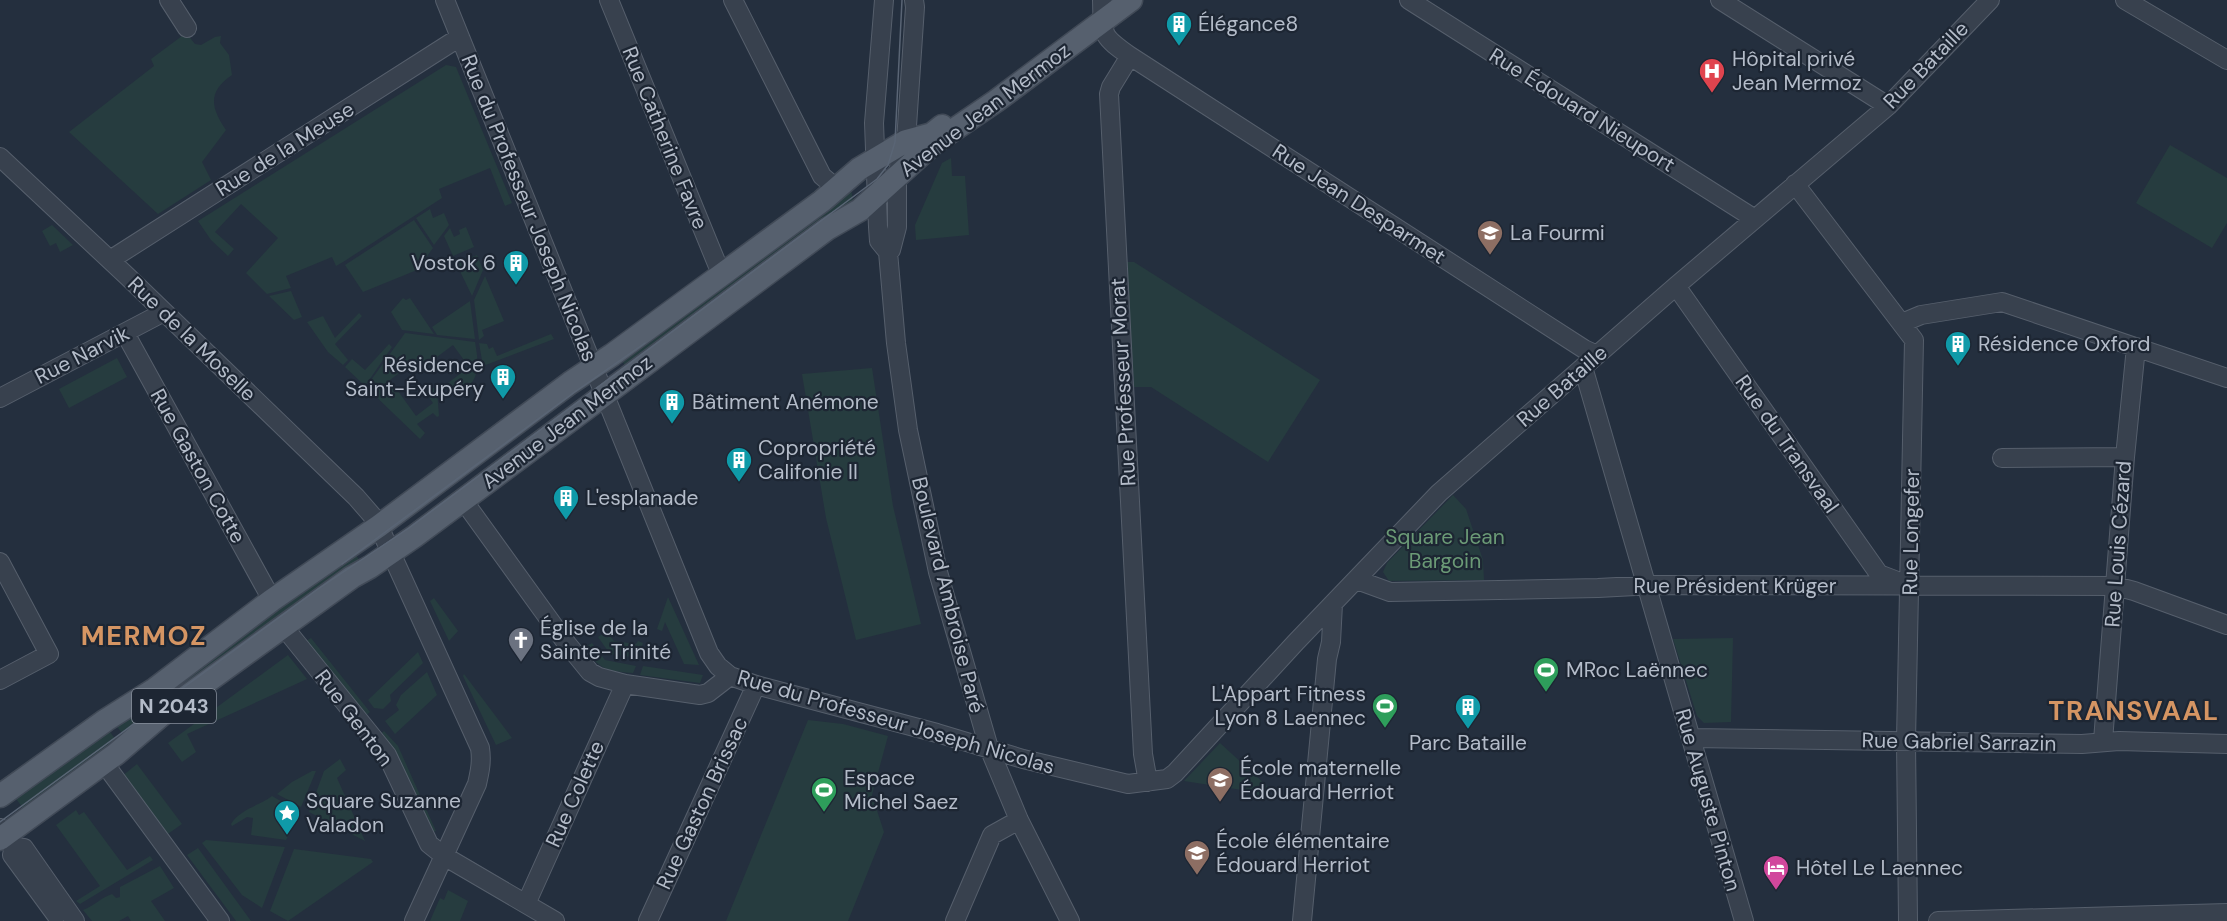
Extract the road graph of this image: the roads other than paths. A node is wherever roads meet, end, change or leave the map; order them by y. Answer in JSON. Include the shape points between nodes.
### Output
{"nodes":[{"id":1,"x":170,"y":0,"type":"edge"},
{"id":2,"x":445,"y":0,"type":"edge"},
{"id":3,"x":609,"y":0,"type":"edge"},
{"id":4,"x":733,"y":0,"type":"edge"},
{"id":5,"x":884,"y":0,"type":"edge"},
{"id":6,"x":914,"y":0,"type":"edge"},
{"id":7,"x":1131,"y":0,"type":"edge"},
{"id":8,"x":1409,"y":0,"type":"edge"},
{"id":9,"x":1720,"y":0,"type":"edge"},
{"id":10,"x":1990,"y":0,"type":"edge"},
{"id":11,"x":2125,"y":0,"type":"edge"},
{"id":12,"x":1104,"y":7,"type":"edge"},
{"id":13,"x":187,"y":28,"type":"dead end"},
{"id":14,"x":460,"y":37,"type":"junction"},
{"id":15,"x":1130,"y":56,"type":"junction"},
{"id":16,"x":2227,"y":60,"type":"edge"},
{"id":17,"x":1888,"y":106,"type":"junction"},
{"id":18,"x":906,"y":141,"type":"junction"},
{"id":19,"x":0,"y":157,"type":"edge"},
{"id":20,"x":875,"y":158,"type":"junction"},
{"id":21,"x":897,"y":175,"type":"junction"},
{"id":22,"x":1795,"y":184,"type":"junction"},
{"id":23,"x":836,"y":188,"type":"junction"},
{"id":24,"x":878,"y":196,"type":"junction"},
{"id":25,"x":1755,"y":219,"type":"junction"},
{"id":26,"x":888,"y":252,"type":"junction"},
{"id":27,"x":110,"y":260,"type":"junction"},
{"id":28,"x":724,"y":273,"type":"junction"},
{"id":29,"x":1676,"y":286,"type":"junction"},
{"id":30,"x":164,"y":312,"type":"junction"},
{"id":31,"x":1902,"y":323,"type":"junction"},
{"id":32,"x":125,"y":333,"type":"junction"},
{"id":33,"x":2136,"y":347,"type":"junction"},
{"id":34,"x":1589,"y":358,"type":"junction"},
{"id":35,"x":594,"y":367,"type":"junction"},
{"id":36,"x":2227,"y":378,"type":"edge"},
{"id":37,"x":606,"y":395,"type":"junction"},
{"id":38,"x":0,"y":398,"type":"edge"},
{"id":39,"x":2002,"y":458,"type":"dead end"},
{"id":40,"x":2125,"y":458,"type":"junction"},
{"id":41,"x":463,"y":500,"type":"junction"},
{"id":42,"x":379,"y":526,"type":"junction"},
{"id":43,"x":394,"y":561,"type":"junction"},
{"id":44,"x":0,"y":562,"type":"edge"},
{"id":45,"x":1357,"y":580,"type":"junction"},
{"id":46,"x":1646,"y":585,"type":"junction"},
{"id":47,"x":1911,"y":585,"type":"junction"},
{"id":48,"x":2115,"y":586,"type":"junction"},
{"id":49,"x":272,"y":600,"type":"junction"},
{"id":50,"x":1333,"y":604,"type":"junction"},
{"id":51,"x":2227,"y":625,"type":"edge"},
{"id":52,"x":283,"y":626,"type":"junction"},
{"id":53,"x":1302,"y":636,"type":"junction"},
{"id":54,"x":1327,"y":659,"type":"junction"},
{"id":55,"x":730,"y":676,"type":"junction"},
{"id":56,"x":0,"y":680,"type":"edge"},
{"id":57,"x":625,"y":684,"type":"junction"},
{"id":58,"x":756,"y":685,"type":"junction"},
{"id":59,"x":1690,"y":738,"type":"junction"},
{"id":60,"x":1906,"y":741,"type":"junction"},
{"id":61,"x":2103,"y":741,"type":"junction"},
{"id":62,"x":2227,"y":744,"type":"edge"},
{"id":63,"x":989,"y":748,"type":"junction"},
{"id":64,"x":104,"y":763,"type":"junction"},
{"id":65,"x":1148,"y":782,"type":"junction"},
{"id":66,"x":0,"y":796,"type":"edge"},
{"id":67,"x":1019,"y":820,"type":"junction"},
{"id":68,"x":5,"y":837,"type":"edge"},
{"id":69,"x":444,"y":856,"type":"junction"},
{"id":70,"x":526,"y":904,"type":"junction"},
{"id":71,"x":2227,"y":913,"type":"edge"},
{"id":72,"x":66,"y":918,"type":"edge"},
{"id":73,"x":220,"y":921,"type":"edge"},
{"id":74,"x":414,"y":921,"type":"edge"},
{"id":75,"x":555,"y":921,"type":"edge"},
{"id":76,"x":648,"y":921,"type":"edge"},
{"id":77,"x":955,"y":921,"type":"edge"},
{"id":78,"x":1070,"y":921,"type":"edge"},
{"id":79,"x":1302,"y":921,"type":"edge"},
{"id":80,"x":1744,"y":921,"type":"edge"},
{"id":81,"x":1908,"y":921,"type":"edge"},
{"id":82,"x":1938,"y":921,"type":"edge"}],
"edges":[{"from":1,"to":13,"type":"street"},
{"from":2,"to":14,"type":"street","name":"Rue du Professeur Joseph Nicolas"},
{"from":3,"to":28,"type":"street","name":"Rue Catherine Favre"},
{"from":4,"to":23,"type":"street","via":[[822,176]]},
{"from":5,"to":20,"type":"street","name":"Boulevard Ambroise Paré"},
{"from":6,"to":18,"type":"street","name":"Boulevard Ambroise Paré"},
{"from":7,"to":12,"type":"main road","name":"Avenue Jean Mermoz"},
{"from":8,"to":25,"type":"street","name":"Rue Édouard Nieuport"},
{"from":9,"to":17,"type":"street"},
{"from":10,"to":17,"type":"street","name":"Rue Bataille"},
{"from":11,"to":16,"type":"street"},
{"from":12,"to":15,"type":"street","via":[[1102,32]]},
{"from":12,"to":18,"type":"main road","name":"Avenue Jean Mermoz","via":[[932,134]]},
{"from":12,"to":21,"type":"main road","name":"Avenue Jean Mermoz","via":[[996,101],[933,144]]},
{"from":14,"to":27,"type":"street","name":"Rue de la Meuse"},
{"from":14,"to":35,"type":"street","name":"Rue du Professeur Joseph Nicolas"},
{"from":15,"to":34,"type":"street","name":"Rue Jean Desparmet"},
{"from":15,"to":65,"type":"street","name":"Rue Professeur Morat","via":[[1109,94],[1143,754]]},
{"from":17,"to":22,"type":"street","name":"Rue Bataille"},
{"from":18,"to":20,"type":"main road","name":"Avenue Jean Mermoz"},
{"from":18,"to":21,"type":"street","name":"Boulevard Ambroise Paré"},
{"from":19,"to":27,"type":"street","name":"Rue de la Moselle"},
{"from":20,"to":23,"type":"main road","name":"Avenue Jean Mermoz"},
{"from":20,"to":24,"type":"street","name":"Boulevard Ambroise Paré"},
{"from":21,"to":24,"type":"main road","name":"Avenue Jean Mermoz"},
{"from":21,"to":26,"type":"street","name":"Boulevard Ambroise Paré","via":[[897,228]]},
{"from":22,"to":25,"type":"street","name":"Rue Bataille"},
{"from":22,"to":31,"type":"street","name":"Rue Longefer"},
{"from":23,"to":28,"type":"main road","name":"Avenue Jean Mermoz"},
{"from":24,"to":26,"type":"street","name":"Boulevard Ambroise Paré","via":[[879,242]]},
{"from":24,"to":37,"type":"main road","name":"Avenue Jean Mermoz","via":[[737,294]]},
{"from":25,"to":29,"type":"street","name":"Rue Bataille"},
{"from":26,"to":63,"type":"street","name":"Boulevard Ambroise Paré","via":[[896,342],[915,468],[939,572]]},
{"from":27,"to":30,"type":"street","name":"Rue de la Moselle"},
{"from":28,"to":35,"type":"main road","name":"Avenue Jean Mermoz"},
{"from":29,"to":34,"type":"street","name":"Rue Bataille"},
{"from":29,"to":47,"type":"street","name":"Rue du Transvaal","via":[[1879,574]]},
{"from":30,"to":32,"type":"street","name":"Rue Narvik"},
{"from":30,"to":42,"type":"street","name":"Rue de la Moselle","via":[[356,497]]},
{"from":31,"to":33,"type":"street","via":[[1921,315],[2002,302]]},
{"from":31,"to":47,"type":"street","name":"Rue Longefer","via":[[1914,340]]},
{"from":32,"to":38,"type":"street","name":"Rue Narvik"},
{"from":32,"to":49,"type":"street","name":"Rue Gaston Cotte"},
{"from":33,"to":36,"type":"street"},
{"from":33,"to":40,"type":"street","name":"Rue Louis Cézard"},
{"from":34,"to":45,"type":"street","name":"Rue Bataille","via":[[1439,493]]},
{"from":34,"to":46,"type":"street","name":"Rue Auguste Pinton"},
{"from":35,"to":37,"type":"street","name":"Rue du Professeur Joseph Nicolas"},
{"from":35,"to":42,"type":"main road","name":"Avenue Jean Mermoz"},
{"from":37,"to":41,"type":"main road","name":"Avenue Jean Mermoz"},
{"from":37,"to":55,"type":"street","name":"Rue du Professeur Joseph Nicolas","via":[[709,653]]},
{"from":39,"to":40,"type":"street"},
{"from":40,"to":48,"type":"street","name":"Rue Louis Cézard"},
{"from":41,"to":43,"type":"main road","name":"Avenue Jean Mermoz"},
{"from":41,"to":57,"type":"street","via":[[583,665],[599,677]]},
{"from":42,"to":43,"type":"street","name":"Rue de la Moselle"},
{"from":42,"to":49,"type":"main road","name":"Avenue Jean Mermoz","number":"N 2043"},
{"from":43,"to":52,"type":"main road","name":"Avenue Jean Mermoz","number":"N 2043","via":[[352,577]]},
{"from":43,"to":69,"type":"street","name":"Rue de la Moselle","via":[[480,748],[482,764],[477,784]]},
{"from":44,"to":56,"type":"street","via":[[49,654]]},
{"from":45,"to":46,"type":"street","name":"Rue Président Krüger","via":[[1390,592]]},
{"from":45,"to":50,"type":"street","name":"Rue Bataille"},
{"from":46,"to":47,"type":"street","name":"Rue Président Krüger"},
{"from":46,"to":59,"type":"street","name":"Rue Auguste Pinton"},
{"from":47,"to":48,"type":"street","name":"Rue Président Krüger"},
{"from":47,"to":60,"type":"street","name":"Rue Longefer"},
{"from":48,"to":51,"type":"street","name":"Rue Président Krüger"},
{"from":48,"to":61,"type":"street","name":"Rue Louis Cézard"},
{"from":49,"to":66,"type":"main road","name":"Avenue Jean Mermoz","number":"N 2043","via":[[155,689]]},
{"from":50,"to":53,"type":"street","name":"Rue Bataille"},
{"from":50,"to":54,"type":"street"},
{"from":52,"to":64,"type":"main road","name":"Avenue Jean Mermoz","number":"N 2043","via":[[165,712]]},
{"from":52,"to":69,"type":"street","name":"Rue Genton","via":[[387,755],[429,844]]},
{"from":53,"to":54,"type":"street","via":[[1322,645]]},
{"from":53,"to":65,"type":"street","name":"Rue Bataille","via":[[1175,773],[1167,779]]},
{"from":54,"to":79,"type":"street"},
{"from":55,"to":57,"type":"street","via":[[700,695]]},
{"from":55,"to":58,"type":"street","name":"Rue du Professeur Joseph Nicolas"},
{"from":57,"to":70,"type":"street","name":"Rue Colette"},
{"from":58,"to":63,"type":"street","name":"Rue du Professeur Joseph Nicolas"},
{"from":58,"to":76,"type":"street","name":"Rue Gaston Brissac"},
{"from":59,"to":60,"type":"street","name":"Rue Gabriel Sarrazin"},
{"from":59,"to":80,"type":"street","name":"Rue Auguste Pinton"},
{"from":60,"to":61,"type":"street","name":"Rue Gabriel Sarrazin"},
{"from":60,"to":81,"type":"street","name":"Rue Longefer"},
{"from":61,"to":62,"type":"street","name":"Rue Gabriel Sarrazin"},
{"from":63,"to":65,"type":"street","name":"Rue du Professeur Joseph Nicolas","via":[[1128,784]]},
{"from":63,"to":67,"type":"street","name":"Boulevard Ambroise Paré"},
{"from":64,"to":68,"type":"main road","name":"Avenue Jean Mermoz","number":"N 2043"},
{"from":64,"to":73,"type":"street"},
{"from":67,"to":77,"type":"street","via":[[992,835]]},
{"from":67,"to":78,"type":"street","name":"Boulevard Ambroise Paré"},
{"from":68,"to":72,"type":"street","via":[[24,848]]},
{"from":69,"to":70,"type":"street","name":"Rue Genton"},
{"from":69,"to":74,"type":"street","name":"Rue de la Moselle"},
{"from":70,"to":75,"type":"street","name":"Rue Genton"},
{"from":71,"to":82,"type":"street"}]}
